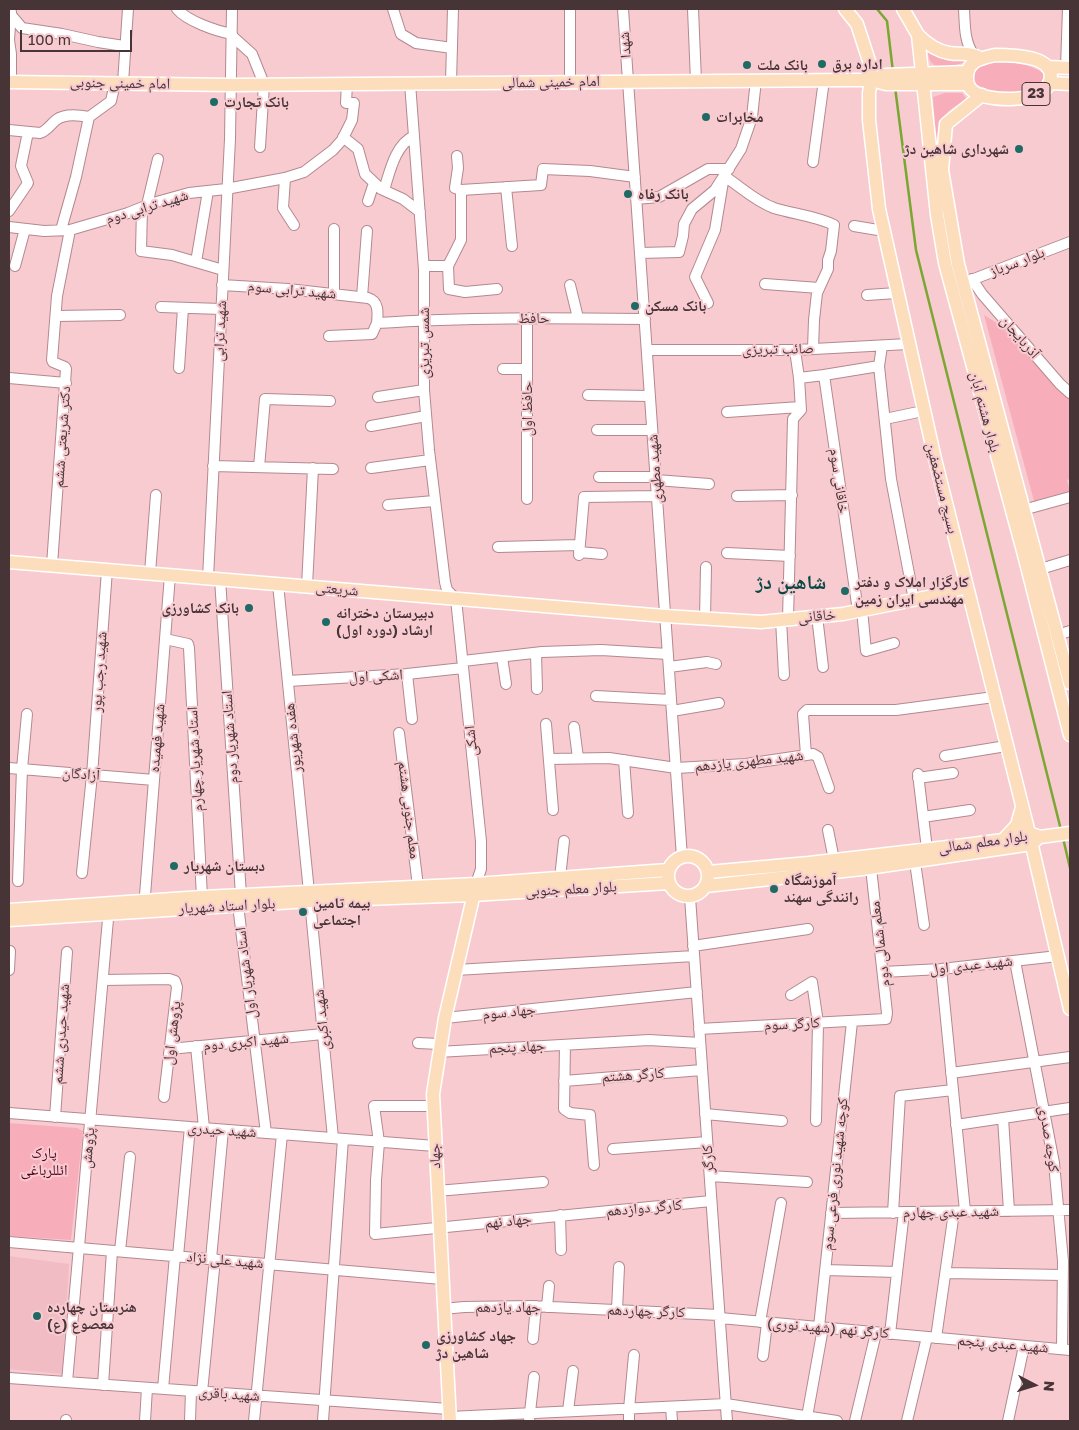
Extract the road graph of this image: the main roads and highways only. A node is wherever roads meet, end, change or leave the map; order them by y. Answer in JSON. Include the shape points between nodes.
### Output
{"nodes":[{"id":1,"x":844,"y":9,"type":"edge"},
{"id":2,"x":903,"y":9,"type":"edge"},
{"id":3,"x":918,"y":36,"type":"junction"},
{"id":4,"x":977,"y":56,"type":"junction"},
{"id":5,"x":1047,"y":67,"type":"junction"},
{"id":6,"x":1068,"y":68,"type":"edge"},
{"id":7,"x":967,"y":78,"type":"junction"},
{"id":8,"x":917,"y":80,"type":"junction"},
{"id":9,"x":882,"y":81,"type":"junction"},
{"id":10,"x":10,"y":82,"type":"edge"},
{"id":11,"x":1049,"y":84,"type":"junction"},
{"id":12,"x":1070,"y":84,"type":"edge"},
{"id":13,"x":232,"y":85,"type":"joint"},
{"id":14,"x":982,"y":95,"type":"junction"},
{"id":15,"x":962,"y":282,"type":"junction"},
{"id":16,"x":999,"y":440,"type":"junction"},
{"id":17,"x":9,"y":562,"type":"edge"},
{"id":18,"x":1034,"y":571,"type":"junction"},
{"id":19,"x":967,"y":587,"type":"junction"},
{"id":20,"x":666,"y":616,"type":"joint"},
{"id":21,"x":1070,"y":683,"type":"edge"},
{"id":22,"x":1070,"y":735,"type":"edge"},
{"id":23,"x":1022,"y":807,"type":"junction"},
{"id":24,"x":1070,"y":833,"type":"edge"},
{"id":25,"x":1038,"y":837,"type":"junction"},
{"id":26,"x":1003,"y":840,"type":"junction"},
{"id":27,"x":936,"y":852,"type":"junction"},
{"id":28,"x":668,"y":870,"type":"junction"},
{"id":29,"x":708,"y":872,"type":"junction"},
{"id":30,"x":669,"y":883,"type":"junction"},
{"id":31,"x":706,"y":886,"type":"junction"},
{"id":32,"x":475,"y":889,"type":"junction"},
{"id":33,"x":309,"y":897,"type":"junction"},
{"id":34,"x":239,"y":900,"type":"junction"},
{"id":35,"x":144,"y":906,"type":"junction"},
{"id":36,"x":109,"y":909,"type":"junction"},
{"id":37,"x":9,"y":910,"type":"edge"},
{"id":38,"x":9,"y":920,"type":"edge"},
{"id":39,"x":1070,"y":1009,"type":"edge"},
{"id":40,"x":449,"y":1416,"type":"edge"}],
"edges":[{"from":1,"to":9,"type":"main road","name":"بسیج مستضعفین","via":[[857,24],[870,64]]},
{"from":2,"to":3,"type":"main road"},
{"from":3,"to":4,"type":"main road","via":[[948,53]]},
{"from":3,"to":8,"type":"main road","name":"بلوار هشتم آبان"},
{"from":4,"to":5,"type":"main road","number":"23","via":[[1026,57]]},
{"from":4,"to":7,"type":"main road"},
{"from":5,"to":6,"type":"main road","number":"23"},
{"from":5,"to":11,"type":"main road","number":"23"},
{"from":7,"to":8,"type":"main road"},
{"from":7,"to":14,"type":"main road","number":"23","via":[[973,92]]},
{"from":8,"to":9,"type":"main road","name":"امام خمینی شمالی"},
{"from":8,"to":15,"type":"main road","name":"بلوار هشتم آبان","via":[[945,263]]},
{"from":9,"to":13,"type":"main road","name":"امام خمینی شمالی"},
{"from":9,"to":19,"type":"main road","name":"بسیج مستضعفین","via":[[869,93],[875,184],[923,411]]},
{"from":10,"to":13,"type":"main road","name":"امام خمینی جنوبی"},
{"from":11,"to":12,"type":"main road","number":"23"},
{"from":11,"to":14,"type":"main road","number":"23","via":[[1038,94],[1020,98]]},
{"from":14,"to":15,"type":"main road","name":"بلوار هشتم آبان","via":[[946,124],[942,170]]},
{"from":15,"to":16,"type":"main road","name":"بلوار هشتم آبان"},
{"from":16,"to":18,"type":"main road","name":"بلوار هشتم آبان"},
{"from":16,"to":18,"type":"main road","name":"بلوار هشتم آبان","via":[[1023,510]]},
{"from":17,"to":20,"type":"main road","name":"شریعتی"},
{"from":18,"to":21,"type":"main road","name":"بلوار هشتم آبان"},
{"from":18,"to":22,"type":"main road","name":"بلوار هشتم آبان"},
{"from":19,"to":20,"type":"main road","name":"خاقانی","via":[[860,611],[761,622]]},
{"from":19,"to":23,"type":"main road","name":"بسیج مستضعفین"},
{"from":23,"to":25,"type":"main road","name":"بسیج مستضعفین"},
{"from":23,"to":26,"type":"main road","via":[[1017,825]]},
{"from":24,"to":25,"type":"main road"},
{"from":25,"to":26,"type":"main road","name":"بلوار معلم شمالی"},
{"from":25,"to":27,"type":"main road","name":"بلوار معلم شمالی"},
{"from":25,"to":39,"type":"main road","name":"بسیج مستضعفین"},
{"from":26,"to":27,"type":"main road","name":"بلوار معلم شمالی"},
{"from":27,"to":29,"type":"main road","name":"بلوار معلم شمالی"},
{"from":27,"to":31,"type":"main road","name":"بلوار معلم شمالی","via":[[915,862]]},
{"from":28,"to":29,"type":"main road","via":[[676,859],[689,856],[701,861]]},
{"from":28,"to":30,"type":"main road"},
{"from":28,"to":32,"type":"main road","name":"بلوار معلم جنوبی","via":[[560,878]]},
{"from":29,"to":31,"type":"main road"},
{"from":30,"to":31,"type":"main road","via":[[677,894],[690,896]]},
{"from":30,"to":32,"type":"main road","name":"بلوار معلم جنوبی"},
{"from":32,"to":33,"type":"main road","name":"بلوار معلم جنوبی"},
{"from":32,"to":33,"type":"main road","name":"بلوار معلم جنوبی","via":[[418,886]]},
{"from":32,"to":40,"type":"main road","name":"جهاد","via":[[444,1018],[432,1094]]},
{"from":33,"to":34,"type":"main road","name":"بلوار استاد شهریار"},
{"from":34,"to":35,"type":"main road","name":"بلوار استاد شهریار"},
{"from":34,"to":35,"type":"main road","name":"بلوار استاد شهریار","via":[[202,897]]},
{"from":35,"to":36,"type":"main road","name":"بلوار استاد شهریار"},
{"from":36,"to":37,"type":"main road","name":"بلوار استاد شهریار"},
{"from":36,"to":38,"type":"main road","name":"بلوار استاد شهریار"}]}
